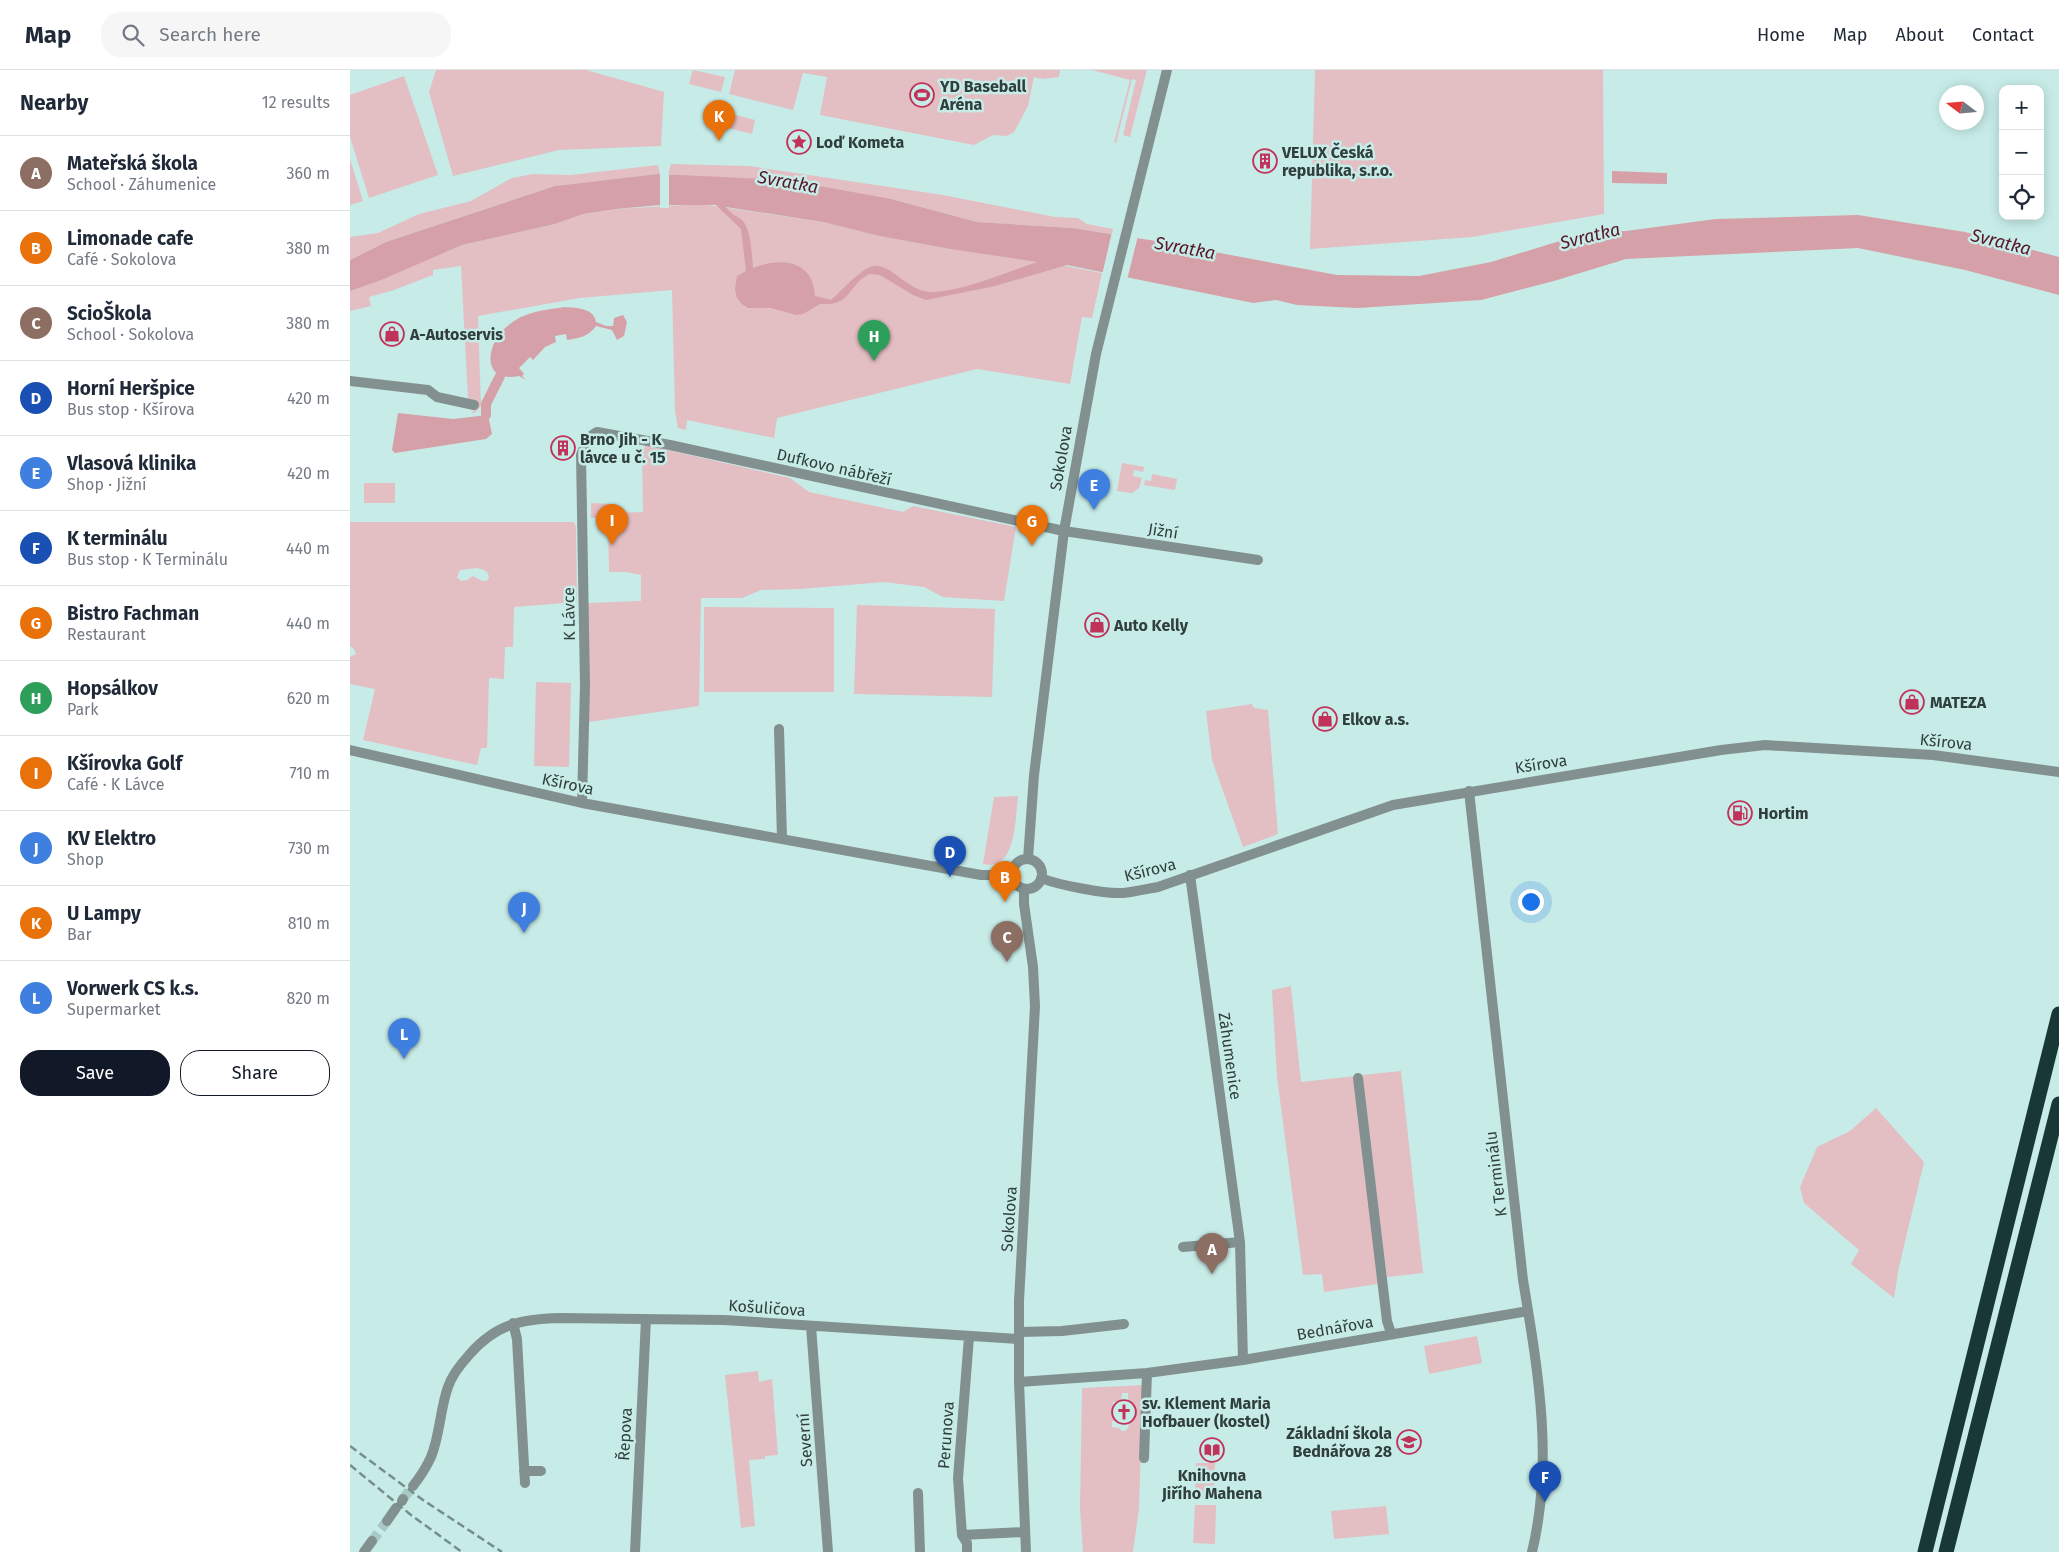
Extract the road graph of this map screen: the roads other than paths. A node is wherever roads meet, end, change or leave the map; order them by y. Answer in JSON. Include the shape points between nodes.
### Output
{"nodes":[{"id":1,"x":1166,"y":70,"type":"edge"},
{"id":2,"x":350,"y":381,"type":"edge"},
{"id":3,"x":474,"y":405,"type":"dead end"},
{"id":4,"x":598,"y":432,"type":"joint"},
{"id":5,"x":1064,"y":531,"type":"junction"},
{"id":6,"x":1258,"y":560,"type":"dead end"},
{"id":7,"x":779,"y":729,"type":"dead end"},
{"id":8,"x":350,"y":750,"type":"edge"},
{"id":9,"x":2059,"y":772,"type":"edge"},
{"id":10,"x":1469,"y":792,"type":"junction"},
{"id":11,"x":582,"y":803,"type":"junction"},
{"id":12,"x":782,"y":839,"type":"junction"},
{"id":13,"x":1028,"y":859,"type":"junction"},
{"id":14,"x":1012,"y":875,"type":"junction"},
{"id":15,"x":1190,"y":875,"type":"junction"},
{"id":16,"x":1041,"y":878,"type":"junction"},
{"id":17,"x":1024,"y":889,"type":"junction"},
{"id":18,"x":2059,"y":1014,"type":"edge"},
{"id":19,"x":1358,"y":1078,"type":"dead end"},
{"id":20,"x":2059,"y":1104,"type":"edge"},
{"id":21,"x":1240,"y":1242,"type":"junction"},
{"id":22,"x":1183,"y":1247,"type":"dead end"},
{"id":23,"x":1528,"y":1311,"type":"junction"},
{"id":24,"x":646,"y":1319,"type":"junction"},
{"id":25,"x":513,"y":1323,"type":"junction"},
{"id":26,"x":1124,"y":1324,"type":"dead end"},
{"id":27,"x":811,"y":1326,"type":"junction"},
{"id":28,"x":1391,"y":1333,"type":"junction"},
{"id":29,"x":1019,"y":1336,"type":"junction"},
{"id":30,"x":969,"y":1337,"type":"junction"},
{"id":31,"x":1243,"y":1360,"type":"junction"},
{"id":32,"x":1147,"y":1373,"type":"junction"},
{"id":33,"x":1019,"y":1382,"type":"junction"},
{"id":34,"x":1144,"y":1458,"type":"dead end"},
{"id":35,"x":524,"y":1471,"type":"junction"},
{"id":36,"x":541,"y":1471,"type":"dead end"},
{"id":37,"x":525,"y":1483,"type":"dead end"},
{"id":38,"x":413,"y":1486,"type":"tunnel mouth"},
{"id":39,"x":918,"y":1493,"type":"dead end"},
{"id":40,"x":400,"y":1503,"type":"tunnel mouth"},
{"id":41,"x":387,"y":1521,"type":"tunnel mouth"},
{"id":42,"x":1025,"y":1532,"type":"junction"},
{"id":43,"x":962,"y":1535,"type":"junction"},
{"id":44,"x":372,"y":1541,"type":"tunnel mouth"},
{"id":45,"x":364,"y":1552,"type":"edge"},
{"id":46,"x":635,"y":1552,"type":"edge"},
{"id":47,"x":828,"y":1552,"type":"edge"},
{"id":48,"x":920,"y":1552,"type":"edge"},
{"id":49,"x":967,"y":1552,"type":"edge"},
{"id":50,"x":1026,"y":1552,"type":"edge"},
{"id":51,"x":1532,"y":1552,"type":"edge"},
{"id":52,"x":1925,"y":1552,"type":"edge"},
{"id":53,"x":1946,"y":1552,"type":"edge"}],
"edges":[{"from":1,"to":5,"type":"street","name":"Sokolova","via":[[1096,354]]},
{"from":2,"to":3,"type":"street","via":[[419,388],[438,397]]},
{"from":4,"to":5,"type":"street","name":"Dufkovo nábřeží"},
{"from":4,"to":11,"type":"street","name":"K Lávce","via":[[588,438],[581,455],[585,686]]},
{"from":5,"to":6,"type":"street","name":"Jižní"},
{"from":5,"to":13,"type":"street","name":"Sokolova","via":[[1034,774]]},
{"from":7,"to":12,"type":"street"},
{"from":8,"to":11,"type":"street","name":"Kšírova"},
{"from":9,"to":10,"type":"street","name":"Kšírova","via":[[1933,755],[1765,745]]},
{"from":10,"to":15,"type":"street","name":"Kšírova","via":[[1393,805]]},
{"from":10,"to":23,"type":"street","name":"K Terminálu"},
{"from":11,"to":12,"type":"street","name":"Kšírova"},
{"from":12,"to":14,"type":"street","name":"Kšírova","via":[[982,875]]},
{"from":13,"to":14,"type":"street","via":[[1017,863]]},
{"from":13,"to":16,"type":"street","via":[[1041,868]]},
{"from":14,"to":17,"type":"street","via":[[1015,883]]},
{"from":15,"to":16,"type":"street","name":"Kšírova","via":[[1158,887],[1122,893]]},
{"from":15,"to":21,"type":"street","name":"Záhumenice"},
{"from":16,"to":17,"type":"street","via":[[1033,888]]},
{"from":17,"to":29,"type":"street","name":"Sokolova","via":[[1034,980],[1035,1024]]},
{"from":18,"to":52,"type":"highway"},
{"from":19,"to":28,"type":"street"},
{"from":20,"to":53,"type":"highway"},
{"from":21,"to":22,"type":"street"},
{"from":21,"to":31,"type":"street","name":"Záhumenice"},
{"from":23,"to":28,"type":"street","name":"Bednářova"},
{"from":23,"to":51,"type":"street","name":"K Terminálu","via":[[1538,1373],[1544,1459],[1541,1510]]},
{"from":24,"to":25,"type":"street","name":"Košuličova","via":[[560,1318]]},
{"from":24,"to":27,"type":"street","name":"Košuličova"},
{"from":24,"to":46,"type":"street","name":"Řepova"},
{"from":25,"to":35,"type":"street","via":[[517,1339]]},
{"from":25,"to":38,"type":"street","name":"Košuličova","via":[[487,1337],[453,1375],[431,1457]]},
{"from":26,"to":29,"type":"street"},
{"from":27,"to":30,"type":"street","name":"Košuličova"},
{"from":27,"to":47,"type":"street","name":"Severní"},
{"from":28,"to":31,"type":"street","name":"Bednářova"},
{"from":29,"to":30,"type":"street","name":"Košuličova"},
{"from":29,"to":33,"type":"street","name":"Sokolova"},
{"from":30,"to":43,"type":"street","name":"Perunova","via":[[958,1478]]},
{"from":31,"to":32,"type":"street","name":"Bednářova"},
{"from":32,"to":33,"type":"street","name":"Bednářova"},
{"from":32,"to":34,"type":"street"},
{"from":33,"to":42,"type":"street","name":"Sokolova"},
{"from":35,"to":36,"type":"street"},
{"from":35,"to":37,"type":"street"},
{"from":39,"to":48,"type":"street"},
{"from":40,"to":41,"type":"street"},
{"from":42,"to":43,"type":"street"},
{"from":42,"to":50,"type":"street","name":"Sokolova"},
{"from":43,"to":49,"type":"street","name":"Perunova"},
{"from":44,"to":45,"type":"street"}]}
